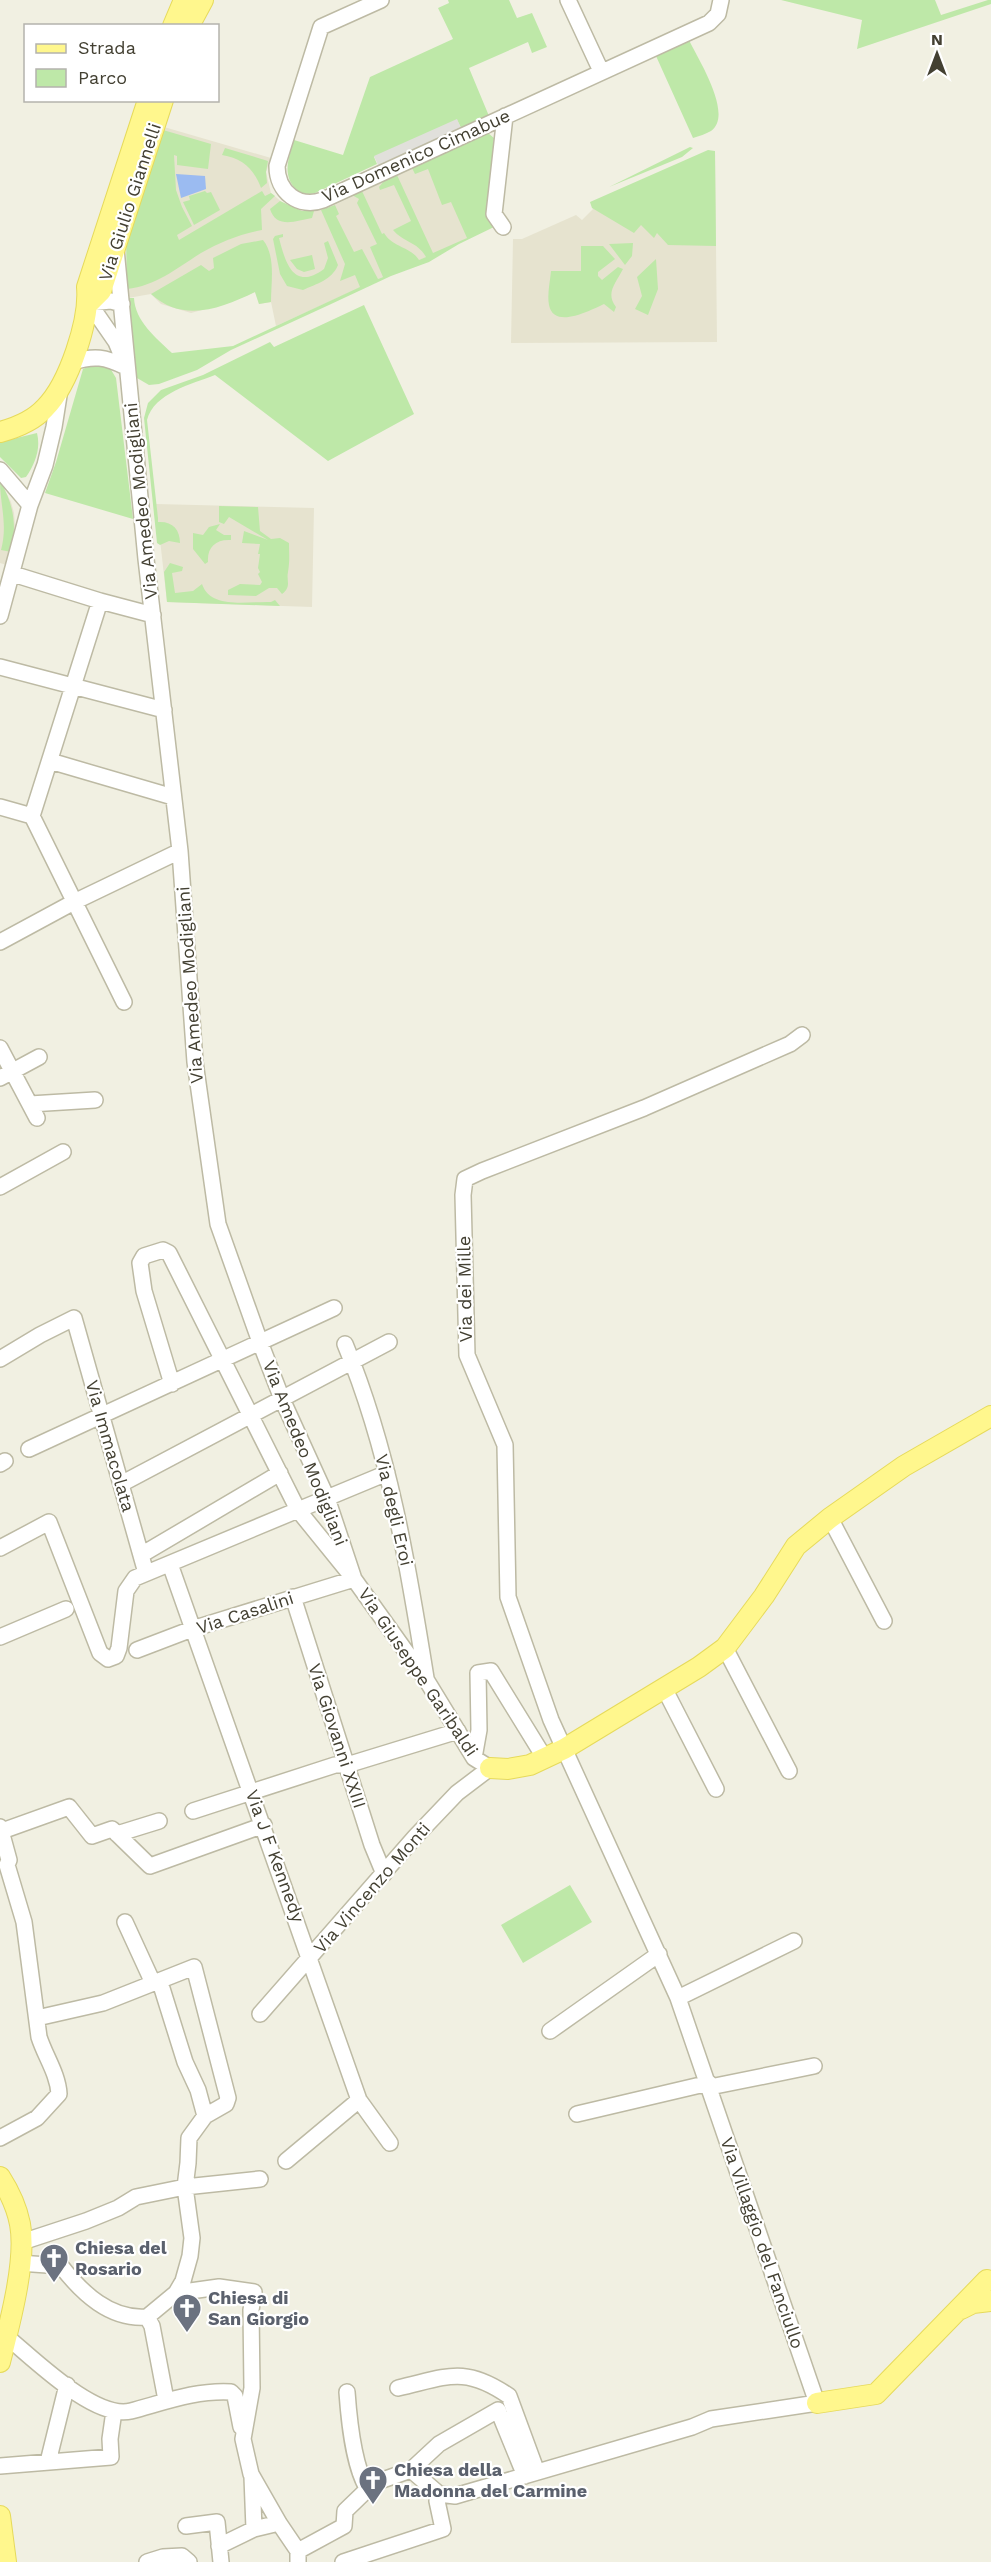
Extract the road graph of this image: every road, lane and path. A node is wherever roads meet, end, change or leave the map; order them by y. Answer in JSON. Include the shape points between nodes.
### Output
{"nodes":[{"id":1,"x":184,"y":0,"type":"edge"},
{"id":2,"x":203,"y":0,"type":"edge"},
{"id":3,"x":381,"y":0,"type":"edge"},
{"id":4,"x":568,"y":0,"type":"edge"},
{"id":5,"x":721,"y":0,"type":"edge"},
{"id":6,"x":174,"y":24,"type":"edge"},
{"id":7,"x":190,"y":24,"type":"edge"},
{"id":8,"x":601,"y":71,"type":"junction"},
{"id":9,"x":147,"y":102,"type":"edge"},
{"id":10,"x":162,"y":102,"type":"edge"},
{"id":11,"x":506,"y":116,"type":"junction"},
{"id":12,"x":503,"y":227,"type":"dead end"},
{"id":13,"x":115,"y":246,"type":"junction"},
{"id":14,"x":89,"y":303,"type":"junction"},
{"id":15,"x":122,"y":304,"type":"junction"},
{"id":16,"x":72,"y":362,"type":"junction"},
{"id":17,"x":126,"y":367,"type":"junction"},
{"id":18,"x":60,"y":386,"type":"junction"},
{"id":19,"x":0,"y":432,"type":"edge"},
{"id":20,"x":0,"y":470,"type":"edge"},
{"id":21,"x":30,"y":505,"type":"junction"},
{"id":22,"x":13,"y":573,"type":"junction"},
{"id":23,"x":100,"y":601,"type":"junction"},
{"id":24,"x":153,"y":615,"type":"junction"},
{"id":25,"x":0,"y":616,"type":"edge"},
{"id":26,"x":0,"y":666,"type":"edge"},
{"id":27,"x":74,"y":686,"type":"junction"},
{"id":28,"x":164,"y":710,"type":"junction"},
{"id":29,"x":50,"y":761,"type":"junction"},
{"id":30,"x":173,"y":797,"type":"junction"},
{"id":31,"x":0,"y":807,"type":"edge"},
{"id":32,"x":32,"y":816,"type":"junction"},
{"id":33,"x":180,"y":851,"type":"junction"},
{"id":34,"x":74,"y":903,"type":"junction"},
{"id":35,"x":0,"y":942,"type":"edge"},
{"id":36,"x":124,"y":1002,"type":"dead end"},
{"id":37,"x":802,"y":1035,"type":"dead end"},
{"id":38,"x":0,"y":1048,"type":"edge"},
{"id":39,"x":39,"y":1057,"type":"dead end"},
{"id":40,"x":6,"y":1075,"type":"edge"},
{"id":41,"x":95,"y":1100,"type":"dead end"},
{"id":42,"x":63,"y":1152,"type":"dead end"},
{"id":43,"x":0,"y":1187,"type":"edge"},
{"id":44,"x":334,"y":1308,"type":"dead end"},
{"id":45,"x":260,"y":1342,"type":"junction"},
{"id":46,"x":389,"y":1342,"type":"dead end"},
{"id":47,"x":345,"y":1344,"type":"dead end"},
{"id":48,"x":0,"y":1359,"type":"edge"},
{"id":49,"x":223,"y":1360,"type":"junction"},
{"id":50,"x":353,"y":1362,"type":"junction"},
{"id":51,"x":172,"y":1384,"type":"junction"},
{"id":52,"x":282,"y":1399,"type":"junction"},
{"id":53,"x":251,"y":1416,"type":"junction"},
{"id":54,"x":991,"y":1416,"type":"edge"},
{"id":55,"x":102,"y":1417,"type":"junction"},
{"id":56,"x":30,"y":1449,"type":"dead end"},
{"id":57,"x":280,"y":1473,"type":"junction"},
{"id":58,"x":387,"y":1473,"type":"junction"},
{"id":59,"x":121,"y":1484,"type":"junction"},
{"id":60,"x":327,"y":1498,"type":"junction"},
{"id":61,"x":298,"y":1510,"type":"junction"},
{"id":62,"x":830,"y":1518,"type":"junction"},
{"id":63,"x":0,"y":1548,"type":"edge"},
{"id":64,"x":141,"y":1555,"type":"junction"},
{"id":65,"x":170,"y":1564,"type":"junction"},
{"id":66,"x":146,"y":1573,"type":"junction"},
{"id":67,"x":354,"y":1579,"type":"junction"},
{"id":68,"x":293,"y":1597,"type":"junction"},
{"id":69,"x":66,"y":1609,"type":"dead end"},
{"id":70,"x":884,"y":1621,"type":"dead end"},
{"id":71,"x":192,"y":1629,"type":"junction"},
{"id":72,"x":0,"y":1637,"type":"edge"},
{"id":73,"x":725,"y":1648,"type":"junction"},
{"id":74,"x":137,"y":1650,"type":"dead end"},
{"id":75,"x":427,"y":1681,"type":"junction"},
{"id":76,"x":664,"y":1688,"type":"junction"},
{"id":77,"x":458,"y":1731,"type":"junction"},
{"id":78,"x":564,"y":1749,"type":"junction"},
{"id":79,"x":544,"y":1757,"type":"junction"},
{"id":80,"x":482,"y":1763,"type":"junction"},
{"id":81,"x":347,"y":1765,"type":"junction"},
{"id":82,"x":789,"y":1771,"type":"dead end"},
{"id":83,"x":716,"y":1789,"type":"dead end"},
{"id":84,"x":252,"y":1793,"type":"junction"},
{"id":85,"x":193,"y":1811,"type":"dead end"},
{"id":86,"x":159,"y":1821,"type":"dead end"},
{"id":87,"x":264,"y":1826,"type":"junction"},
{"id":88,"x":1,"y":1829,"type":"edge"},
{"id":89,"x":117,"y":1834,"type":"junction"},
{"id":90,"x":4,"y":1867,"type":"edge"},
{"id":91,"x":384,"y":1874,"type":"junction"},
{"id":92,"x":125,"y":1922,"type":"dead end"},
{"id":93,"x":794,"y":1941,"type":"dead end"},
{"id":94,"x":659,"y":1954,"type":"junction"},
{"id":95,"x":311,"y":1957,"type":"junction"},
{"id":96,"x":156,"y":1982,"type":"junction"},
{"id":97,"x":678,"y":1998,"type":"junction"},
{"id":98,"x":260,"y":2014,"type":"dead end"},
{"id":99,"x":37,"y":2018,"type":"junction"},
{"id":100,"x":550,"y":2031,"type":"dead end"},
{"id":101,"x":814,"y":2066,"type":"dead end"},
{"id":102,"x":709,"y":2085,"type":"junction"},
{"id":103,"x":359,"y":2100,"type":"junction"},
{"id":104,"x":577,"y":2114,"type":"dead end"},
{"id":105,"x":205,"y":2116,"type":"junction"},
{"id":106,"x":0,"y":2138,"type":"edge"},
{"id":107,"x":390,"y":2143,"type":"dead end"},
{"id":108,"x":286,"y":2161,"type":"dead end"},
{"id":109,"x":0,"y":2177,"type":"edge"},
{"id":110,"x":260,"y":2179,"type":"dead end"},
{"id":111,"x":185,"y":2187,"type":"junction"},
{"id":112,"x":22,"y":2242,"type":"junction"},
{"id":113,"x":19,"y":2263,"type":"junction"},
{"id":114,"x":990,"y":2288,"type":"edge"},
{"id":115,"x":176,"y":2293,"type":"junction"},
{"id":116,"x":6,"y":2316,"type":"edge"},
{"id":117,"x":147,"y":2317,"type":"junction"},
{"id":118,"x":7,"y":2337,"type":"junction"},
{"id":119,"x":0,"y":2362,"type":"edge"},
{"id":120,"x":67,"y":2385,"type":"junction"},
{"id":121,"x":398,"y":2388,"type":"dead end"},
{"id":122,"x":347,"y":2392,"type":"dead end"},
{"id":123,"x":166,"y":2400,"type":"junction"},
{"id":124,"x":817,"y":2403,"type":"junction"},
{"id":125,"x":114,"y":2411,"type":"junction"},
{"id":126,"x":243,"y":2439,"type":"junction"},
{"id":127,"x":48,"y":2462,"type":"junction"},
{"id":128,"x":0,"y":2466,"type":"edge"},
{"id":129,"x":411,"y":2470,"type":"junction"},
{"id":130,"x":252,"y":2474,"type":"junction"},
{"id":131,"x":531,"y":2474,"type":"junction"},
{"id":132,"x":367,"y":2488,"type":"junction"},
{"id":133,"x":439,"y":2494,"type":"junction"},
{"id":134,"x":0,"y":2516,"type":"edge"},
{"id":135,"x":279,"y":2523,"type":"junction"},
{"id":136,"x":186,"y":2526,"type":"dead end"},
{"id":137,"x":254,"y":2529,"type":"junction"},
{"id":138,"x":219,"y":2546,"type":"junction"},
{"id":139,"x":298,"y":2556,"type":"edge"},
{"id":140,"x":6,"y":2562,"type":"edge"},
{"id":141,"x":147,"y":2562,"type":"edge"},
{"id":142,"x":189,"y":2562,"type":"edge"},
{"id":143,"x":221,"y":2562,"type":"edge"},
{"id":144,"x":343,"y":2562,"type":"edge"}],
"edges":[{"from":1,"to":6,"type":"main road"},
{"from":2,"to":7,"type":"main road"},
{"from":3,"to":11,"type":"street","name":"Via Domenico Cimabue","via":[[321,27],[278,162],[277,174],[284,191],[304,202],[318,202]]},
{"from":4,"to":8,"type":"street"},
{"from":5,"to":8,"type":"street","name":"Via Domenico Cimabue","via":[[718,14],[708,23]]},
{"from":8,"to":11,"type":"street","name":"Via Domenico Cimabue"},
{"from":9,"to":14,"type":"main road","name":"Via Giulio Giannelli","via":[[87,287]]},
{"from":10,"to":13,"type":"main road","name":"Via Giulio Giannelli"},
{"from":11,"to":12,"type":"street","via":[[494,214]]},
{"from":13,"to":14,"type":"main road","name":"Via Giulio Giannelli","via":[[101,291]]},
{"from":13,"to":15,"type":"street","name":"Via Amedeo Modigliani"},
{"from":14,"to":15,"type":"street"},
{"from":14,"to":16,"type":"main road"},
{"from":14,"to":17,"type":"street","name":"Via Amedeo Modigliani","via":[[116,342]]},
{"from":15,"to":17,"type":"street","name":"Via Amedeo Modigliani"},
{"from":16,"to":17,"type":"street","via":[[92,356]]},
{"from":16,"to":18,"type":"main road"},
{"from":17,"to":24,"type":"street","name":"Via Amedeo Modigliani"},
{"from":18,"to":19,"type":"main road","via":[[46,408]]},
{"from":18,"to":21,"type":"street","via":[[45,465]]},
{"from":20,"to":21,"type":"street"},
{"from":21,"to":22,"type":"street"},
{"from":22,"to":23,"type":"street"},
{"from":22,"to":25,"type":"street"},
{"from":23,"to":24,"type":"street"},
{"from":23,"to":27,"type":"street"},
{"from":24,"to":28,"type":"street","name":"Via Amedeo Modigliani"},
{"from":26,"to":27,"type":"street"},
{"from":27,"to":28,"type":"street"},
{"from":27,"to":29,"type":"street"},
{"from":28,"to":30,"type":"street","name":"Via Amedeo Modigliani"},
{"from":29,"to":30,"type":"street"},
{"from":29,"to":32,"type":"street"},
{"from":30,"to":33,"type":"street","name":"Via Amedeo Modigliani"},
{"from":31,"to":32,"type":"street"},
{"from":32,"to":34,"type":"street"},
{"from":33,"to":34,"type":"street"},
{"from":33,"to":45,"type":"street","name":"Via Amedeo Modigliani","via":[[195,1062],[216,1213]]},
{"from":34,"to":35,"type":"street"},
{"from":34,"to":36,"type":"street"},
{"from":37,"to":78,"type":"street","name":"Via dei Mille","via":[[790,1044],[644,1108],[465,1179],[467,1355],[505,1445],[508,1597]]},
{"from":38,"to":40,"type":"street"},
{"from":39,"to":40,"type":"street"},
{"from":40,"to":41,"type":"street","via":[[33,1111]]},
{"from":42,"to":43,"type":"street"},
{"from":44,"to":45,"type":"street"},
{"from":45,"to":49,"type":"street"},
{"from":45,"to":52,"type":"street","name":"Via Amedeo Modigliani"},
{"from":46,"to":50,"type":"street"},
{"from":47,"to":50,"type":"street","name":"Via degli Eroi"},
{"from":48,"to":55,"type":"street","name":"Via Immacolata","via":[[74,1318]]},
{"from":49,"to":51,"type":"street"},
{"from":49,"to":51,"type":"street","name":"Via Giuseppe Garibaldi","via":[[169,1253],[163,1250],[144,1256],[140,1263],[144,1291]]},
{"from":49,"to":53,"type":"street","name":"Via Giuseppe Garibaldi"},
{"from":50,"to":52,"type":"street"},
{"from":50,"to":58,"type":"street","name":"Via degli Eroi"},
{"from":51,"to":55,"type":"street"},
{"from":52,"to":53,"type":"street"},
{"from":52,"to":60,"type":"street","name":"Via Amedeo Modigliani"},
{"from":53,"to":57,"type":"street","name":"Via Giuseppe Garibaldi"},
{"from":53,"to":59,"type":"street"},
{"from":54,"to":62,"type":"main road","name":"Via Giuseppe Garibaldi","via":[[904,1466]]},
{"from":55,"to":56,"type":"street"},
{"from":55,"to":59,"type":"street","name":"Via Immacolata"},
{"from":57,"to":61,"type":"street","name":"Via Giuseppe Garibaldi"},
{"from":57,"to":64,"type":"street"},
{"from":58,"to":60,"type":"street"},
{"from":58,"to":75,"type":"street","name":"Via degli Eroi"},
{"from":59,"to":64,"type":"street","name":"Via Immacolata"},
{"from":60,"to":61,"type":"street"},
{"from":60,"to":67,"type":"street","name":"Via Amedeo Modigliani"},
{"from":61,"to":65,"type":"street"},
{"from":61,"to":67,"type":"street","name":"Via Giuseppe Garibaldi"},
{"from":62,"to":70,"type":"street"},
{"from":62,"to":73,"type":"main road","name":"Via Giuseppe Garibaldi","via":[[796,1546]]},
{"from":63,"to":66,"type":"street","via":[[49,1521],[100,1653],[108,1659],[116,1656],[119,1648],[126,1591],[135,1578]]},
{"from":64,"to":66,"type":"street","name":"Via Immacolata"},
{"from":65,"to":66,"type":"street"},
{"from":65,"to":71,"type":"street","name":"Via J F Kennedy"},
{"from":67,"to":68,"type":"street","name":"Via Casalini"},
{"from":67,"to":75,"type":"street","name":"Via Giuseppe Garibaldi"},
{"from":68,"to":71,"type":"street","name":"Via Casalini"},
{"from":68,"to":81,"type":"street","name":"Via Giovanni XXIII"},
{"from":69,"to":72,"type":"street"},
{"from":71,"to":74,"type":"street","name":"Via Casalini"},
{"from":71,"to":84,"type":"street","name":"Via J F Kennedy"},
{"from":73,"to":76,"type":"main road","name":"Via Giuseppe Garibaldi"},
{"from":73,"to":82,"type":"street"},
{"from":75,"to":77,"type":"street","name":"Via Giuseppe Garibaldi"},
{"from":76,"to":78,"type":"main road","name":"Via Giuseppe Garibaldi"},
{"from":76,"to":83,"type":"street"},
{"from":77,"to":80,"type":"street","name":"Via Giuseppe Garibaldi"},
{"from":77,"to":81,"type":"street"},
{"from":78,"to":79,"type":"main road","name":"Via Giuseppe Garibaldi"},
{"from":78,"to":94,"type":"street","name":"Via Villaggio del Fanciullo"},
{"from":79,"to":80,"type":"main road","name":"Via Giuseppe Garibaldi","via":[[530,1765],[508,1769]]},
{"from":79,"to":80,"type":"street","via":[[490,1671],[478,1673]]},
{"from":80,"to":91,"type":"street","name":"Via Vincenzo Monti"},
{"from":81,"to":84,"type":"street","via":[[335,1765]]},
{"from":81,"to":91,"type":"street","name":"Via Giovanni XXIII"},
{"from":84,"to":85,"type":"street"},
{"from":84,"to":87,"type":"street","name":"Via J F Kennedy"},
{"from":86,"to":89,"type":"street"},
{"from":87,"to":89,"type":"street","via":[[150,1866]]},
{"from":87,"to":95,"type":"street","name":"Via J F Kennedy"},
{"from":88,"to":89,"type":"street","via":[[69,1806],[92,1836],[112,1829]]},
{"from":88,"to":90,"type":"street","via":[[9,1860]]},
{"from":90,"to":99,"type":"street","via":[[24,1922]]},
{"from":91,"to":95,"type":"street","name":"Via Vincenzo Monti"},
{"from":92,"to":96,"type":"street"},
{"from":93,"to":97,"type":"street"},
{"from":94,"to":97,"type":"street","name":"Via Villaggio del Fanciullo"},
{"from":94,"to":100,"type":"street"},
{"from":95,"to":98,"type":"street","name":"Via Vincenzo Monti"},
{"from":95,"to":103,"type":"street","name":"Via J F Kennedy"},
{"from":96,"to":99,"type":"street","via":[[103,2003]]},
{"from":96,"to":105,"type":"street"},
{"from":96,"to":105,"type":"street","via":[[194,1967],[228,2098],[226,2104]]},
{"from":97,"to":102,"type":"street","name":"Via Villaggio del Fanciullo"},
{"from":99,"to":106,"type":"street","via":[[44,2055],[59,2084],[59,2094],[37,2118]]},
{"from":101,"to":102,"type":"street"},
{"from":102,"to":104,"type":"street"},
{"from":102,"to":124,"type":"street","name":"Via Villaggio del Fanciullo"},
{"from":103,"to":107,"type":"street","name":"Via J F Kennedy"},
{"from":103,"to":108,"type":"street"},
{"from":105,"to":111,"type":"street","via":[[189,2138]]},
{"from":109,"to":112,"type":"main road","via":[[20,2223]]},
{"from":110,"to":111,"type":"street"},
{"from":111,"to":112,"type":"street","via":[[136,2198],[86,2221]]},
{"from":111,"to":115,"type":"street","via":[[192,2238],[183,2281]]},
{"from":112,"to":113,"type":"main road"},
{"from":113,"to":116,"type":"main road"},
{"from":113,"to":117,"type":"street","via":[[61,2266],[79,2289],[107,2308],[136,2318]]},
{"from":114,"to":124,"type":"main road","via":[[959,2311],[876,2394]]},
{"from":115,"to":117,"type":"street"},
{"from":115,"to":126,"type":"street","via":[[219,2288],[254,2292],[252,2388]]},
{"from":116,"to":118,"type":"main road"},
{"from":117,"to":123,"type":"street"},
{"from":118,"to":119,"type":"main road"},
{"from":118,"to":120,"type":"street"},
{"from":120,"to":125,"type":"street"},
{"from":120,"to":127,"type":"street"},
{"from":121,"to":131,"type":"street","via":[[457,2374],[498,2388],[509,2396]]},
{"from":122,"to":132,"type":"street","via":[[361,2478]]},
{"from":123,"to":125,"type":"street","via":[[130,2411]]},
{"from":123,"to":126,"type":"street","via":[[231,2392]]},
{"from":124,"to":131,"type":"street","via":[[711,2419]]},
{"from":125,"to":127,"type":"street","via":[[111,2457]]},
{"from":126,"to":130,"type":"street"},
{"from":127,"to":128,"type":"street"},
{"from":129,"to":131,"type":"street","via":[[439,2444],[498,2410]]},
{"from":129,"to":132,"type":"street"},
{"from":129,"to":133,"type":"street"},
{"from":130,"to":135,"type":"street"},
{"from":130,"to":137,"type":"street"},
{"from":131,"to":133,"type":"street","via":[[455,2496]]},
{"from":132,"to":139,"type":"street","via":[[345,2511],[344,2526]]},
{"from":133,"to":144,"type":"street","via":[[443,2529]]},
{"from":134,"to":140,"type":"main road"},
{"from":135,"to":137,"type":"street"},
{"from":135,"to":139,"type":"street"},
{"from":136,"to":138,"type":"street","via":[[217,2522]]},
{"from":137,"to":138,"type":"street"},
{"from":138,"to":143,"type":"street"},
{"from":141,"to":142,"type":"street","via":[[182,2556]]}]}
